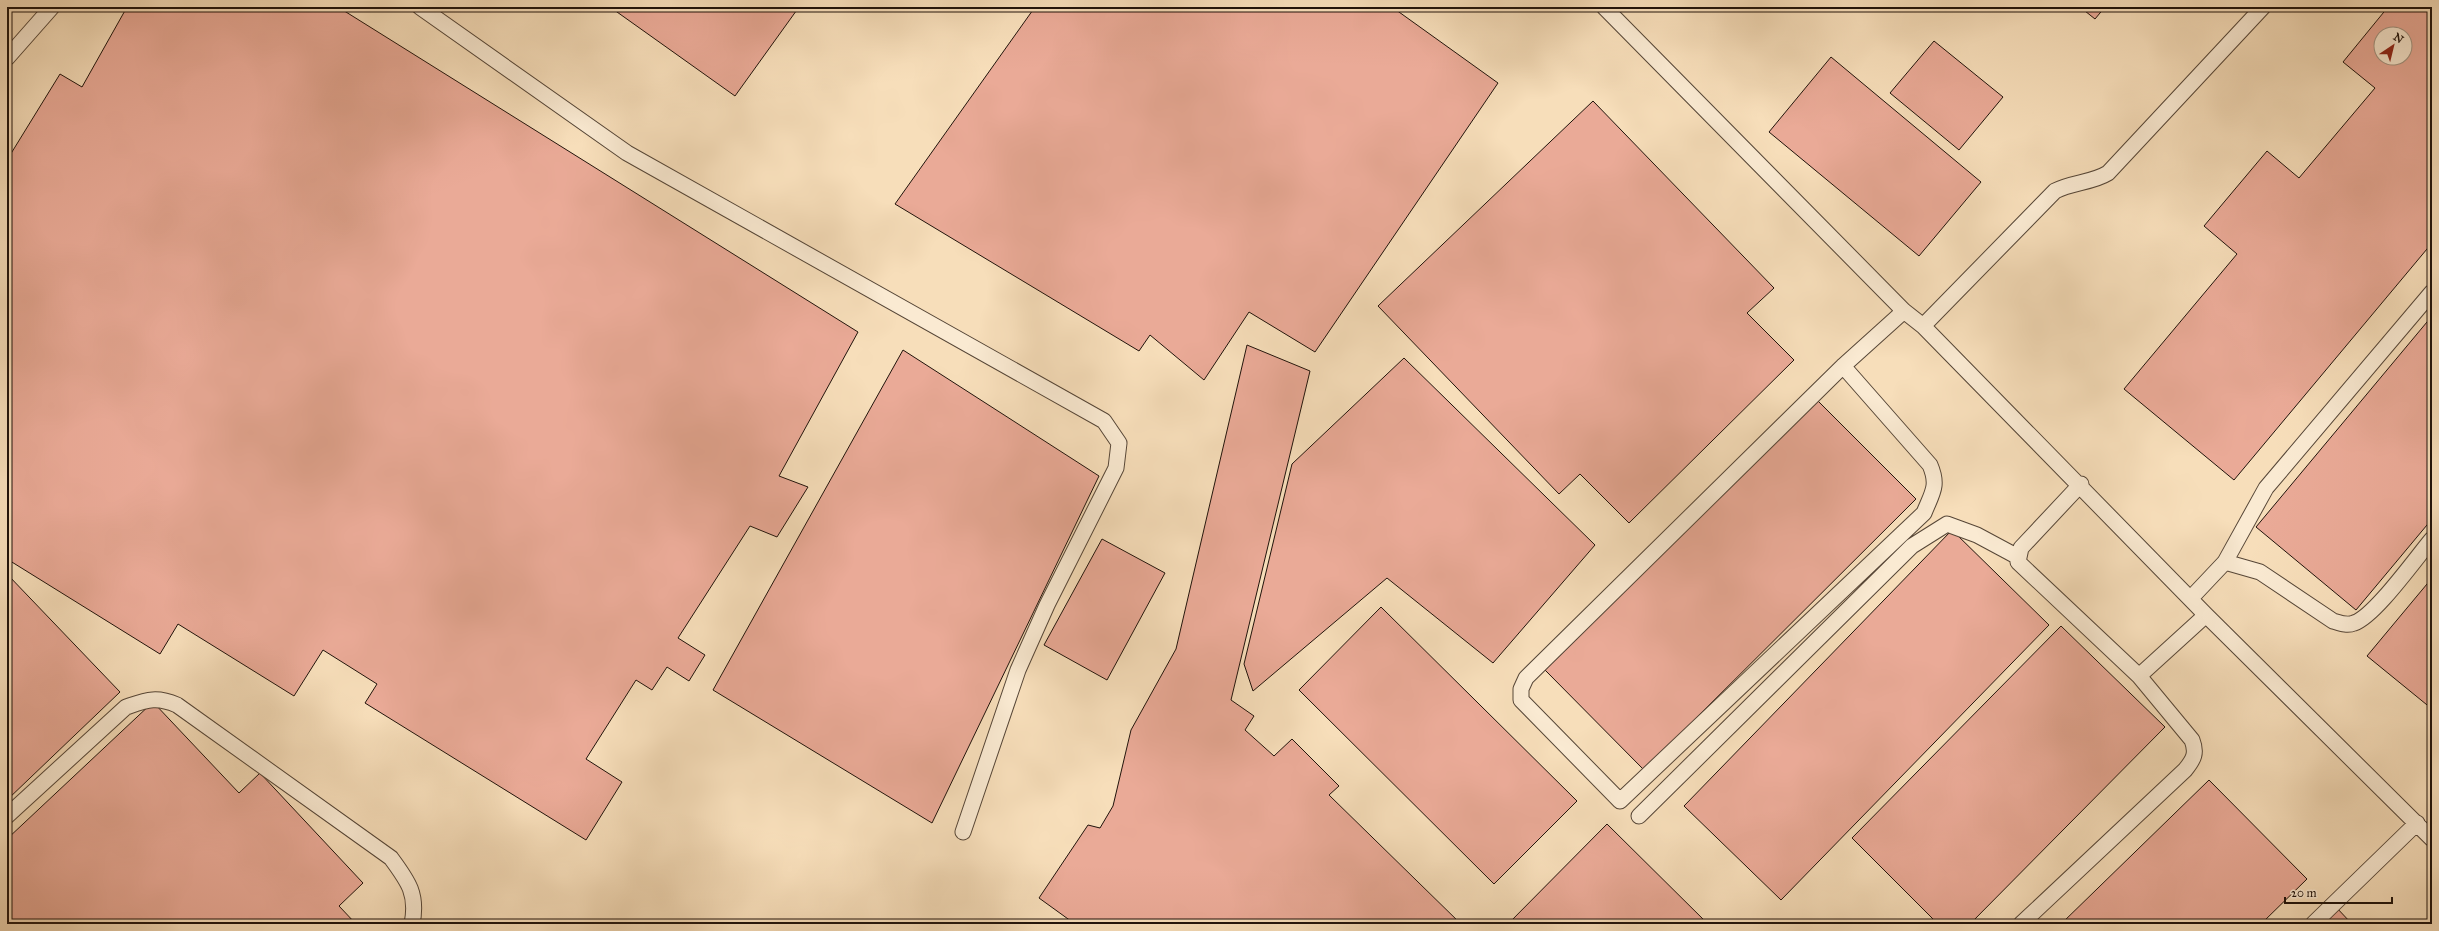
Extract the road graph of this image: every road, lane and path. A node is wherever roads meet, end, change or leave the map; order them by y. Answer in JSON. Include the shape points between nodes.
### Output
{"nodes":[{"id":1,"x":52,"y":7,"type":"edge"},
{"id":2,"x":420,"y":7,"type":"edge"},
{"id":3,"x":1604,"y":7,"type":"edge"},
{"id":4,"x":2263,"y":7,"type":"edge"},
{"id":5,"x":7,"y":58,"type":"edge"},
{"id":6,"x":2432,"y":292,"type":"edge"},
{"id":7,"x":1904,"y":311,"type":"junction"},
{"id":8,"x":1922,"y":326,"type":"junction"},
{"id":9,"x":1843,"y":366,"type":"junction"},
{"id":10,"x":2081,"y":484,"type":"junction"},
{"id":11,"x":2432,"y":539,"type":"edge"},
{"id":12,"x":2018,"y":557,"type":"junction"},
{"id":13,"x":2225,"y":562,"type":"junction"},
{"id":14,"x":2191,"y":598,"type":"junction"},
{"id":15,"x":2206,"y":615,"type":"junction"},
{"id":16,"x":2139,"y":676,"type":"junction"},
{"id":17,"x":7,"y":816,"type":"edge"},
{"id":18,"x":1639,"y":816,"type":"dead end"},
{"id":19,"x":2417,"y":823,"type":"junction"},
{"id":20,"x":963,"y":832,"type":"dead end"},
{"id":21,"x":2432,"y":838,"type":"edge"},
{"id":22,"x":412,"y":924,"type":"edge"},
{"id":23,"x":2021,"y":924,"type":"edge"},
{"id":24,"x":2313,"y":924,"type":"edge"}],
"edges":[{"from":1,"to":5,"type":"lane"},
{"from":2,"to":20,"type":"lane","via":[[627,153],[1104,421],[1119,443],[1116,468],[1047,605],[1018,670]]},
{"from":3,"to":7,"type":"lane"},
{"from":4,"to":8,"type":"lane","via":[[2108,174],[2055,191]]},
{"from":6,"to":13,"type":"lane","via":[[2266,488]]},
{"from":7,"to":8,"type":"lane"},
{"from":7,"to":9,"type":"lane"},
{"from":8,"to":10,"type":"lane"},
{"from":9,"to":9,"type":"lane","via":[[1930,465],[1935,478],[1935,488],[1924,513],[1620,801],[1521,700],[1521,689],[1526,678]]},
{"from":10,"to":12,"type":"lane","via":[[2021,548]]},
{"from":10,"to":14,"type":"lane"},
{"from":11,"to":13,"type":"lane","via":[[2371,612],[2353,624],[2333,621],[2260,572]]},
{"from":12,"to":16,"type":"lane","via":[[2020,566]]},
{"from":12,"to":18,"type":"lane","via":[[1977,535],[1947,524],[1912,546]]},
{"from":13,"to":14,"type":"lane"},
{"from":14,"to":15,"type":"lane"},
{"from":15,"to":16,"type":"lane"},
{"from":15,"to":19,"type":"lane"},
{"from":16,"to":23,"type":"lane","via":[[2192,740],[2196,750],[2194,759]]},
{"from":17,"to":22,"type":"lane","via":[[126,707],[146,700],[163,699],[177,705],[391,858],[410,885],[415,907]]},
{"from":19,"to":21,"type":"lane"},
{"from":19,"to":24,"type":"lane"}]}
